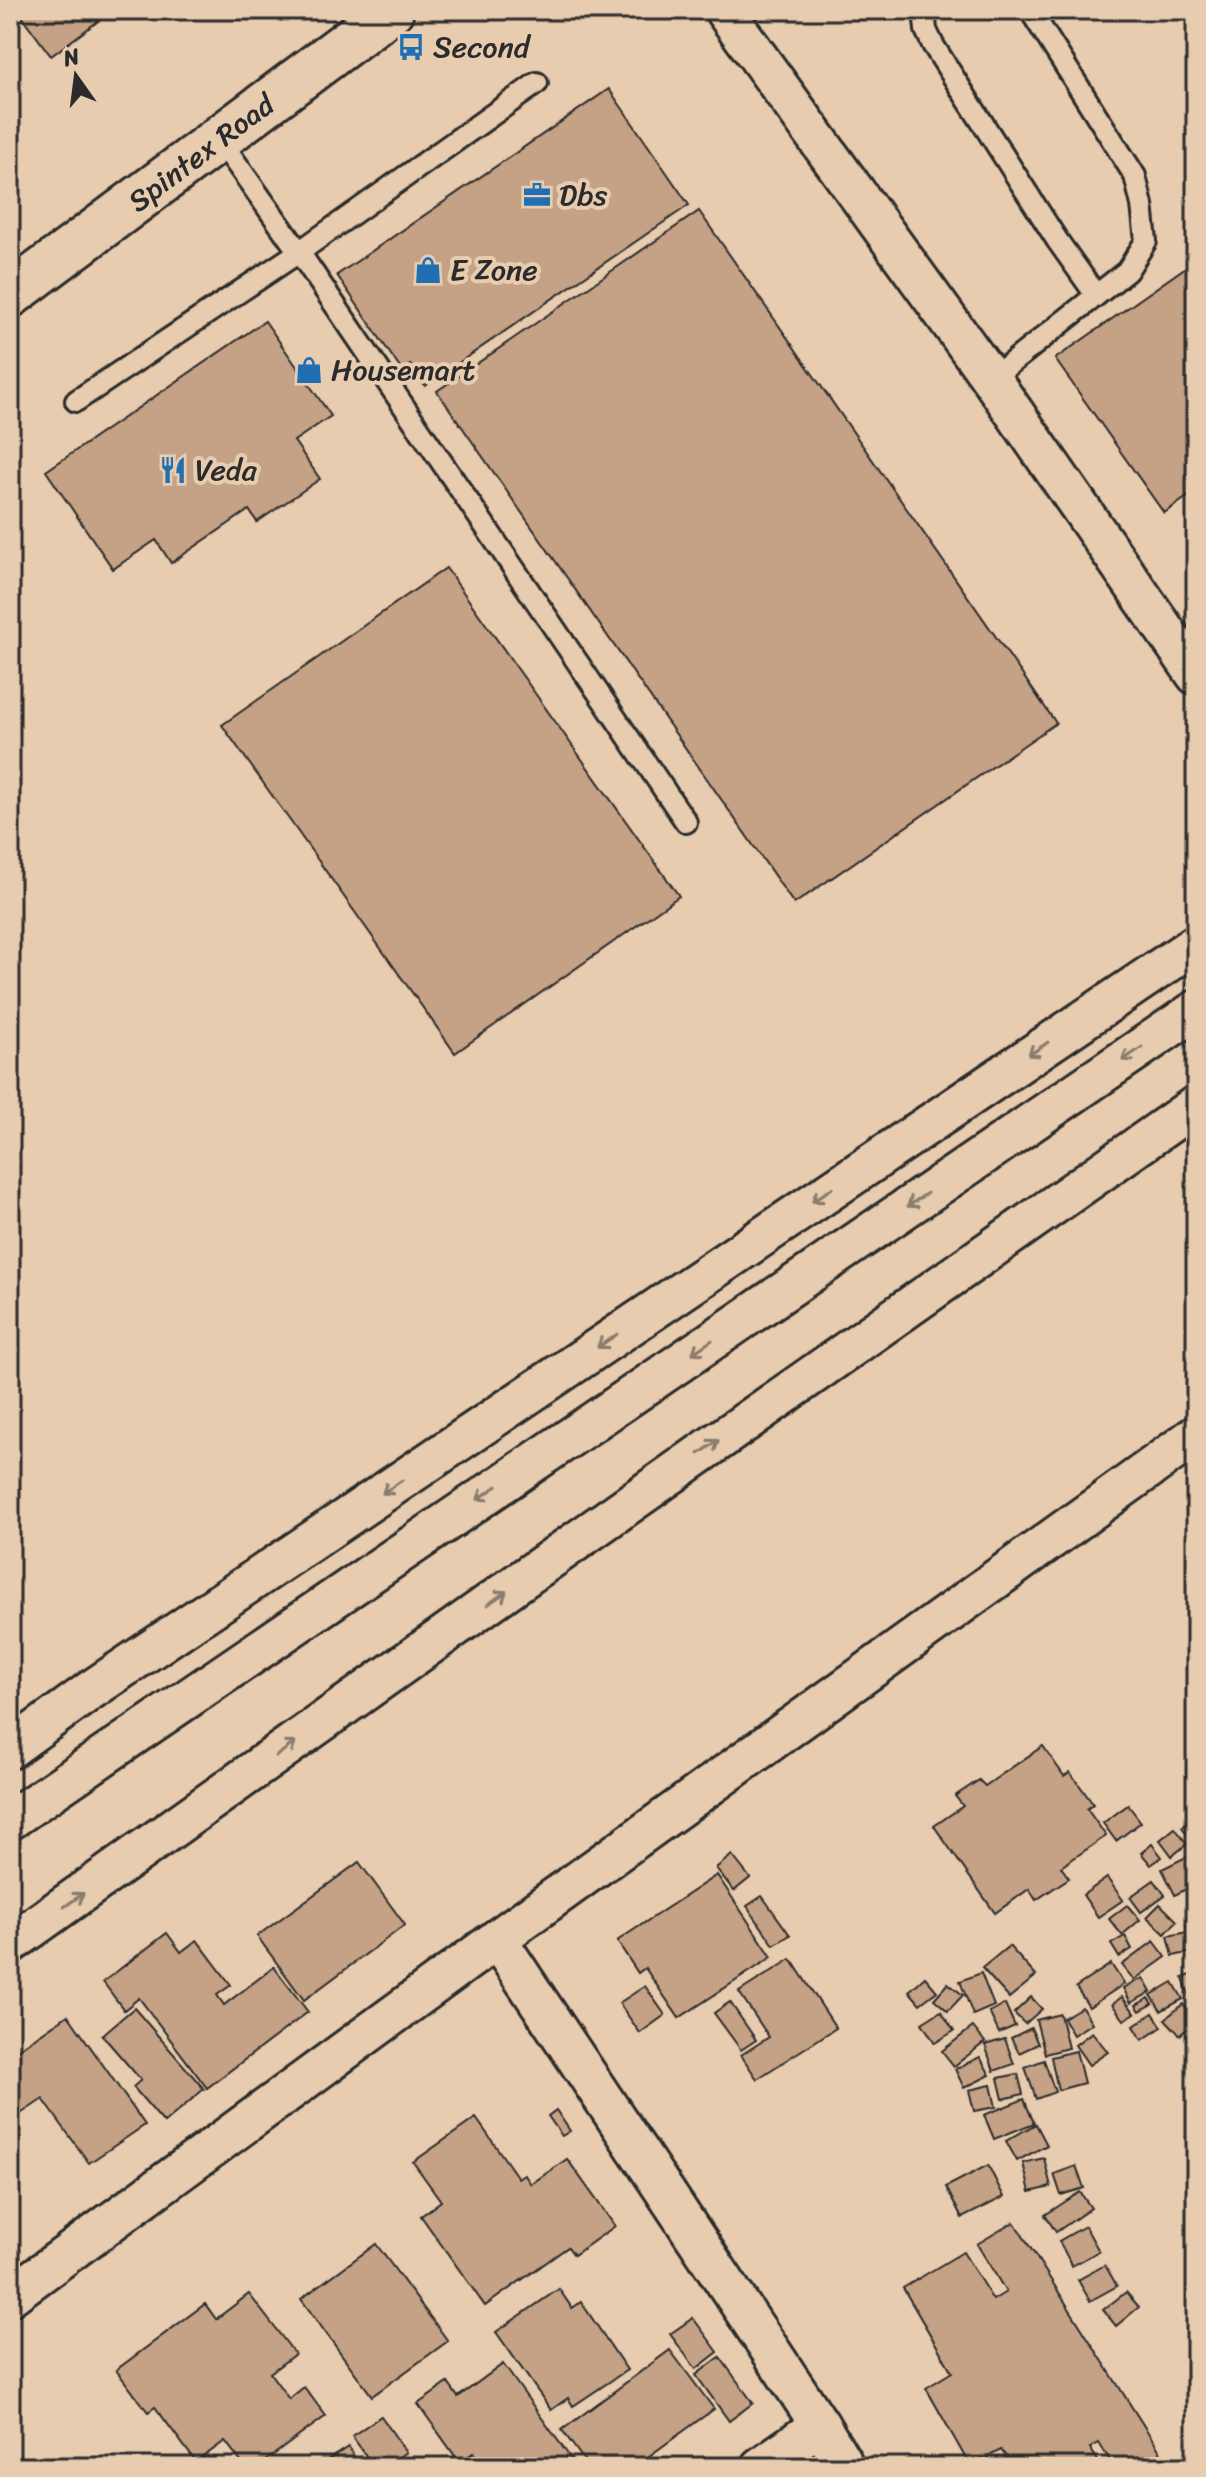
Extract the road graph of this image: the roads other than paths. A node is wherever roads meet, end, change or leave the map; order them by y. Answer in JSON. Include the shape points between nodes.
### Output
{"nodes":[{"id":1,"x":391,"y":10,"type":"edge"},
{"id":2,"x":724,"y":10,"type":"edge"},
{"id":3,"x":924,"y":10,"type":"edge"},
{"id":4,"x":1030,"y":10,"type":"edge"},
{"id":5,"x":537,"y":83,"type":"dead end"},
{"id":6,"x":219,"y":139,"type":"junction"},
{"id":7,"x":299,"y":252,"type":"junction"},
{"id":8,"x":10,"y":295,"type":"edge"},
{"id":9,"x":1096,"y":295,"type":"junction"},
{"id":10,"x":991,"y":379,"type":"junction"},
{"id":11,"x":76,"y":401,"type":"dead end"},
{"id":12,"x":1196,"y":675,"type":"edge"},
{"id":13,"x":686,"y":822,"type":"dead end"},
{"id":14,"x":1196,"y":944,"type":"edge"},
{"id":15,"x":1196,"y":1010,"type":"edge"},
{"id":16,"x":1196,"y":1105,"type":"edge"},
{"id":17,"x":1196,"y":1435,"type":"edge"},
{"id":18,"x":10,"y":1749,"type":"edge"},
{"id":19,"x":10,"y":1820,"type":"edge"},
{"id":20,"x":497,"y":1939,"type":"junction"},
{"id":21,"x":10,"y":1944,"type":"edge"},
{"id":22,"x":10,"y":2296,"type":"edge"},
{"id":23,"x":820,"y":2425,"type":"junction"},
{"id":24,"x":760,"y":2467,"type":"edge"},
{"id":25,"x":845,"y":2467,"type":"edge"}],
"edges":[{"from":1,"to":6,"type":"main road","name":"Spintex Road"},
{"from":2,"to":10,"type":"street"},
{"from":3,"to":9,"type":"lane","via":[[933,45]]},
{"from":4,"to":9,"type":"lane","via":[[1135,176],[1142,205],[1146,241],[1127,271]]},
{"from":5,"to":7,"type":"lane"},
{"from":6,"to":7,"type":"lane"},
{"from":6,"to":8,"type":"main road","name":"Spintex Road"},
{"from":7,"to":11,"type":"lane"},
{"from":7,"to":13,"type":"lane"},
{"from":9,"to":10,"type":"lane"},
{"from":10,"to":12,"type":"street"},
{"from":14,"to":18,"type":"street","one_way":true},
{"from":15,"to":19,"type":"street","one_way":true},
{"from":21,"to":16,"type":"street","one_way":true},
{"from":17,"to":20,"type":"street"},
{"from":20,"to":22,"type":"street"},
{"from":20,"to":23,"type":"street"},
{"from":23,"to":24,"type":"street"},
{"from":23,"to":25,"type":"street"}]}
